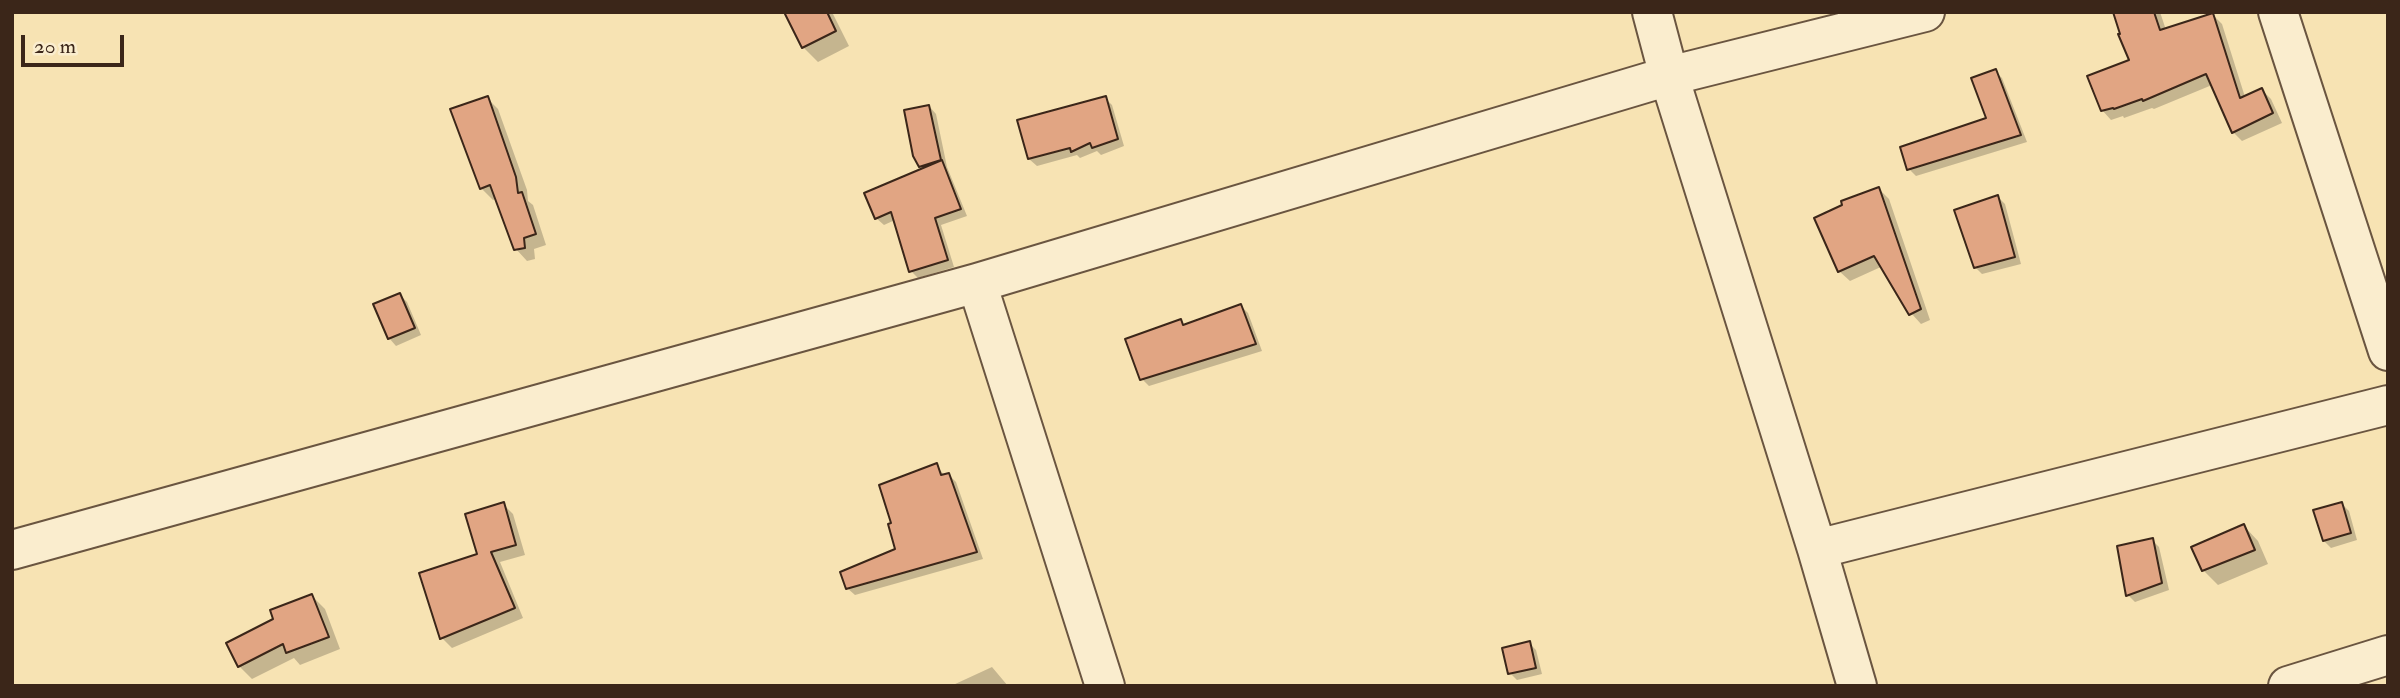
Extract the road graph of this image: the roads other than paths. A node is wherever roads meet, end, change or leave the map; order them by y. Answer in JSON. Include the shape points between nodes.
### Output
{"nodes":[{"id":1,"x":1652,"y":12,"type":"edge"},
{"id":2,"x":1925,"y":12,"type":"edge"},
{"id":3,"x":2278,"y":12,"type":"edge"},
{"id":4,"x":1669,"y":76,"type":"junction"},
{"id":5,"x":977,"y":283,"type":"junction"},
{"id":6,"x":2388,"y":351,"type":"edge"},
{"id":7,"x":2388,"y":405,"type":"edge"},
{"id":8,"x":12,"y":550,"type":"edge"},
{"id":9,"x":1817,"y":550,"type":"junction"},
{"id":10,"x":2388,"y":655,"type":"edge"},
{"id":11,"x":1105,"y":686,"type":"edge"},
{"id":12,"x":1857,"y":686,"type":"edge"},
{"id":13,"x":2288,"y":686,"type":"edge"}],
"edges":[{"from":1,"to":4,"type":"street"},
{"from":2,"to":4,"type":"street"},
{"from":3,"to":6,"type":"street"},
{"from":4,"to":5,"type":"street"},
{"from":4,"to":9,"type":"street"},
{"from":5,"to":8,"type":"street"},
{"from":5,"to":11,"type":"street"},
{"from":7,"to":9,"type":"street"},
{"from":9,"to":12,"type":"street"},
{"from":10,"to":13,"type":"street"}]}
